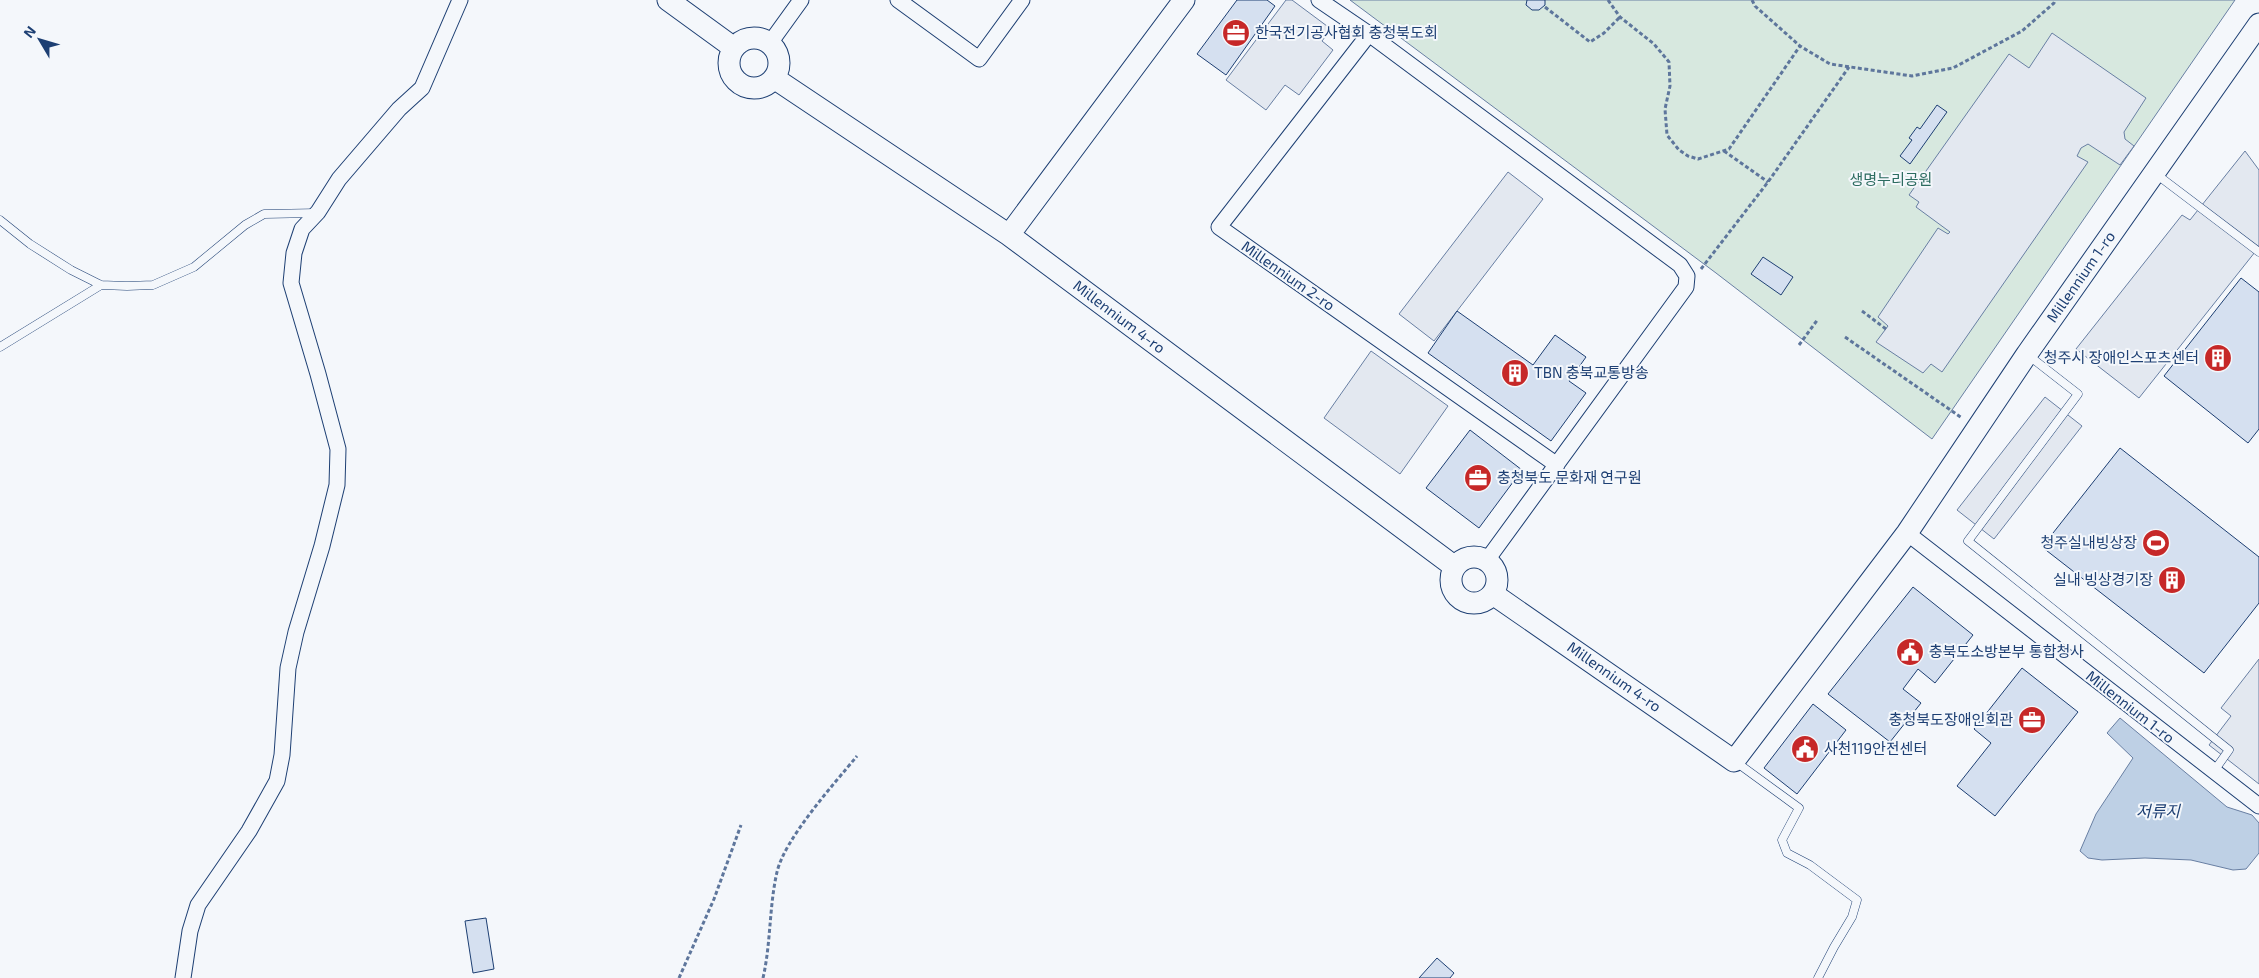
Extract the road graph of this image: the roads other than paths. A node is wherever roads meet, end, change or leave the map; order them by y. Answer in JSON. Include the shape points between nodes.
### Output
{"nodes":[{"id":1,"x":460,"y":0,"type":"edge"},
{"id":2,"x":668,"y":0,"type":"edge"},
{"id":3,"x":801,"y":0,"type":"edge"},
{"id":4,"x":898,"y":0,"type":"edge"},
{"id":5,"x":1022,"y":0,"type":"edge"},
{"id":6,"x":1184,"y":0,"type":"edge"},
{"id":7,"x":1319,"y":0,"type":"edge"},
{"id":8,"x":2259,"y":24,"type":"edge"},
{"id":9,"x":1369,"y":34,"type":"junction"},
{"id":10,"x":770,"y":43,"type":"junction"},
{"id":11,"x":734,"y":48,"type":"junction"},
{"id":12,"x":774,"y":78,"type":"junction"},
{"id":13,"x":2154,"y":173,"type":"junction"},
{"id":14,"x":318,"y":212,"type":"junction"},
{"id":15,"x":0,"y":220,"type":"edge"},
{"id":16,"x":1009,"y":235,"type":"junction"},
{"id":17,"x":2259,"y":252,"type":"edge"},
{"id":18,"x":101,"y":285,"type":"junction"},
{"id":19,"x":0,"y":347,"type":"edge"},
{"id":20,"x":2027,"y":354,"type":"junction"},
{"id":21,"x":1557,"y":465,"type":"junction"},
{"id":22,"x":1906,"y":533,"type":"junction"},
{"id":23,"x":1487,"y":560,"type":"junction"},
{"id":24,"x":1455,"y":566,"type":"junction"},
{"id":25,"x":1493,"y":594,"type":"junction"},
{"id":26,"x":1734,"y":761,"type":"junction"},
{"id":27,"x":2214,"y":771,"type":"junction"},
{"id":28,"x":2259,"y":806,"type":"edge"},
{"id":29,"x":183,"y":978,"type":"edge"},
{"id":30,"x":1818,"y":978,"type":"edge"}],
"edges":[{"from":1,"to":14,"type":"street","via":[[422,88],[399,109],[339,179]]},
{"from":2,"to":11,"type":"street"},
{"from":3,"to":10,"type":"street"},
{"from":4,"to":5,"type":"street","via":[[979,59]]},
{"from":6,"to":16,"type":"street"},
{"from":7,"to":9,"type":"street"},
{"from":8,"to":13,"type":"street","name":"Millennium 1-ro"},
{"from":9,"to":21,"type":"street","via":[[1680,264],[1687,276],[1686,287]]},
{"from":9,"to":21,"type":"street","name":"Millennium 2-ro","via":[[1219,227]]},
{"from":10,"to":11,"type":"street","via":[[750,38]]},
{"from":10,"to":12,"type":"street","via":[[779,60]]},
{"from":11,"to":12,"type":"street","via":[[728,61],[729,70],[739,84],[755,89]]},
{"from":12,"to":16,"type":"street","name":"Millennium 4-ro"},
{"from":13,"to":17,"type":"lane"},
{"from":13,"to":20,"type":"street","name":"Millennium 1-ro"},
{"from":14,"to":18,"type":"lane","via":[[264,214],[245,225],[194,267],[153,285]]},
{"from":14,"to":29,"type":"street","via":[[302,229],[294,253],[290,283],[338,449],[337,485],[288,668],[277,781],[259,815],[198,905],[190,931]]},
{"from":15,"to":18,"type":"lane","via":[[30,244]]},
{"from":16,"to":24,"type":"street","name":"Millennium 4-ro"},
{"from":18,"to":19,"type":"lane"},
{"from":20,"to":22,"type":"street","name":"Millennium 1-ro"},
{"from":20,"to":27,"type":"lane","via":[[2078,394],[1968,542],[2229,750]]},
{"from":21,"to":23,"type":"street"},
{"from":22,"to":26,"type":"street","name":"Millennium 1-ro"},
{"from":22,"to":27,"type":"street","name":"Millennium 1-ro"},
{"from":23,"to":24,"type":"street","via":[[1472,556]]},
{"from":23,"to":25,"type":"street","via":[[1493,565],[1498,579]]},
{"from":24,"to":25,"type":"street","via":[[1451,584],[1459,597],[1465,601],[1481,602]]},
{"from":25,"to":26,"type":"street","name":"Millennium 4-ro"},
{"from":26,"to":30,"type":"lane","via":[[1799,808],[1782,840],[1787,853],[1810,865],[1857,900],[1852,917]]},
{"from":27,"to":28,"type":"street","name":"Millennium 1-ro"}]}
